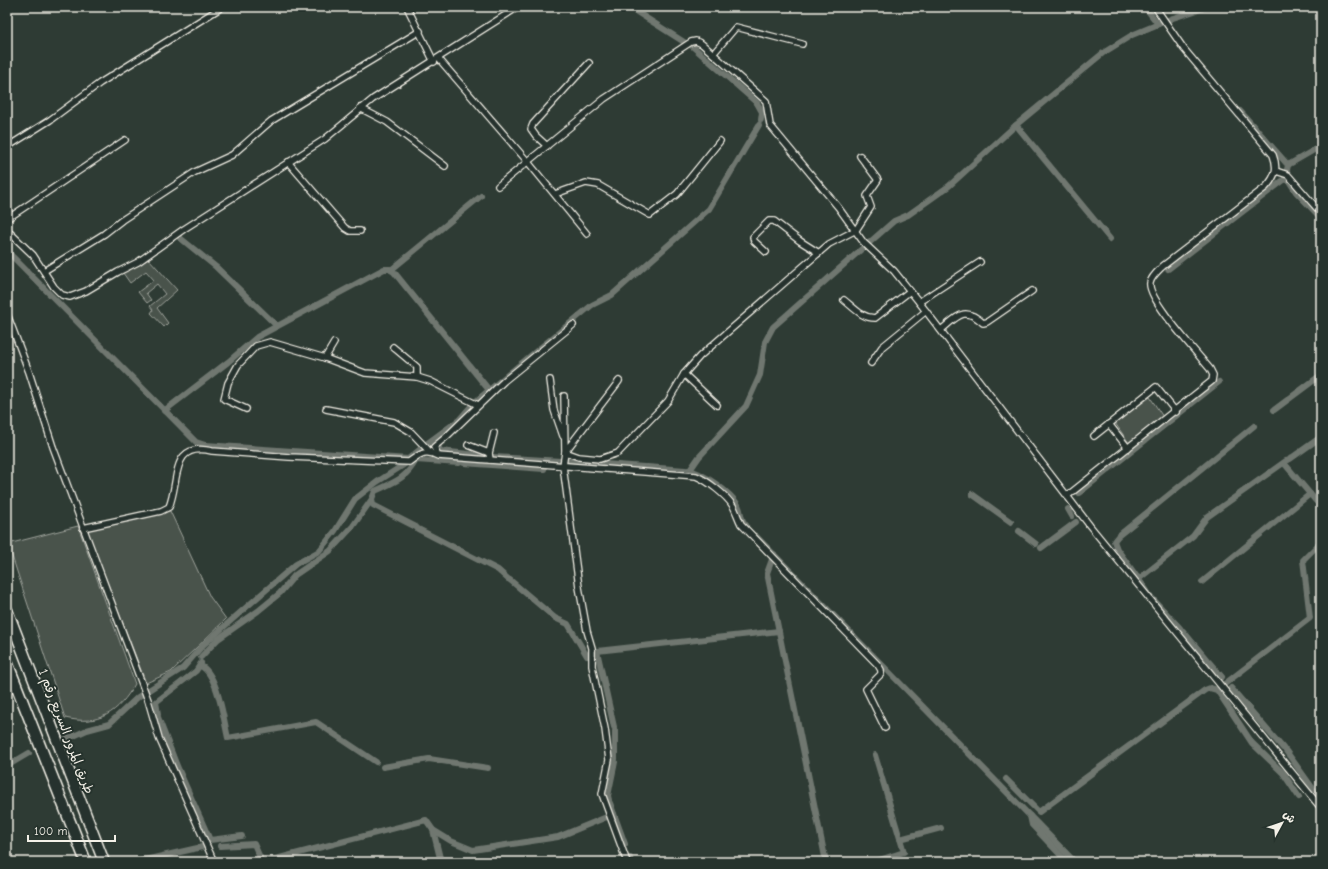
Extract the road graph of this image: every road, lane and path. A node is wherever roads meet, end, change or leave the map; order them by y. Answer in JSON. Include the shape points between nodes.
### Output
{"nodes":[{"id":1,"x":222,"y":7,"type":"edge"},
{"id":2,"x":407,"y":7,"type":"edge"},
{"id":3,"x":518,"y":7,"type":"edge"},
{"id":4,"x":1155,"y":7,"type":"edge"},
{"id":5,"x":420,"y":31,"type":"junction"},
{"id":6,"x":802,"y":44,"type":"dead end"},
{"id":7,"x":712,"y":54,"type":"junction"},
{"id":8,"x":436,"y":60,"type":"junction"},
{"id":9,"x":589,"y":62,"type":"dead end"},
{"id":10,"x":360,"y":108,"type":"junction"},
{"id":11,"x":125,"y":140,"type":"dead end"},
{"id":12,"x":720,"y":141,"type":"dead end"},
{"id":13,"x":547,"y":146,"type":"junction"},
{"id":14,"x":7,"y":147,"type":"edge"},
{"id":15,"x":860,"y":156,"type":"dead end"},
{"id":16,"x":288,"y":162,"type":"junction"},
{"id":17,"x":528,"y":162,"type":"junction"},
{"id":18,"x":445,"y":166,"type":"dead end"},
{"id":19,"x":1276,"y":172,"type":"junction"},
{"id":20,"x":498,"y":186,"type":"dead end"},
{"id":21,"x":555,"y":194,"type":"junction"},
{"id":22,"x":1321,"y":213,"type":"edge"},
{"id":23,"x":7,"y":219,"type":"edge"},
{"id":24,"x":7,"y":230,"type":"edge"},
{"id":25,"x":856,"y":230,"type":"junction"},
{"id":26,"x":360,"y":231,"type":"dead end"},
{"id":27,"x":587,"y":234,"type":"dead end"},
{"id":28,"x":766,"y":252,"type":"dead end"},
{"id":29,"x":819,"y":253,"type":"junction"},
{"id":30,"x":980,"y":262,"type":"dead end"},
{"id":31,"x":44,"y":271,"type":"junction"},
{"id":32,"x":910,"y":291,"type":"junction"},
{"id":33,"x":1032,"y":291,"type":"dead end"},
{"id":34,"x":844,"y":300,"type":"dead end"},
{"id":35,"x":920,"y":302,"type":"junction"},
{"id":36,"x":926,"y":311,"type":"junction"},
{"id":37,"x":7,"y":314,"type":"edge"},
{"id":38,"x":572,"y":325,"type":"dead end"},
{"id":39,"x":941,"y":330,"type":"junction"},
{"id":40,"x":334,"y":342,"type":"dead end"},
{"id":41,"x":393,"y":347,"type":"dead end"},
{"id":42,"x":325,"y":358,"type":"junction"},
{"id":43,"x":871,"y":363,"type":"dead end"},
{"id":44,"x":684,"y":374,"type":"junction"},
{"id":45,"x":417,"y":377,"type":"junction"},
{"id":46,"x":550,"y":380,"type":"dead end"},
{"id":47,"x":619,"y":381,"type":"dead end"},
{"id":48,"x":564,"y":396,"type":"dead end"},
{"id":49,"x":478,"y":405,"type":"junction"},
{"id":50,"x":717,"y":405,"type":"dead end"},
{"id":51,"x":246,"y":409,"type":"dead end"},
{"id":52,"x":326,"y":409,"type":"dead end"},
{"id":53,"x":1176,"y":412,"type":"junction"},
{"id":54,"x":1109,"y":424,"type":"junction"},
{"id":55,"x":494,"y":432,"type":"dead end"},
{"id":56,"x":1094,"y":436,"type":"dead end"},
{"id":57,"x":565,"y":440,"type":"junction"},
{"id":58,"x":468,"y":445,"type":"dead end"},
{"id":59,"x":1128,"y":448,"type":"junction"},
{"id":60,"x":430,"y":452,"type":"junction"},
{"id":61,"x":565,"y":452,"type":"junction"},
{"id":62,"x":489,"y":453,"type":"junction"},
{"id":63,"x":438,"y":456,"type":"junction"},
{"id":64,"x":490,"y":460,"type":"junction"},
{"id":65,"x":563,"y":466,"type":"junction"},
{"id":66,"x":1067,"y":496,"type":"junction"},
{"id":67,"x":83,"y":528,"type":"junction"},
{"id":68,"x":7,"y":610,"type":"edge"},
{"id":69,"x":7,"y":662,"type":"edge"},
{"id":70,"x":885,"y":728,"type":"dead end"},
{"id":71,"x":1321,"y":808,"type":"edge"},
{"id":72,"x":86,"y":862,"type":"edge"},
{"id":73,"x":104,"y":862,"type":"edge"},
{"id":74,"x":214,"y":862,"type":"edge"},
{"id":75,"x":627,"y":862,"type":"edge"}],
"edges":[{"from":1,"to":14,"type":"street","via":[[100,83],[50,120]]},
{"from":2,"to":5,"type":"street"},
{"from":3,"to":8,"type":"street"},
{"from":4,"to":19,"type":"street","via":[[1184,49],[1273,155]]},
{"from":5,"to":8,"type":"street"},
{"from":5,"to":31,"type":"street","via":[[271,121],[232,155],[195,172]]},
{"from":6,"to":7,"type":"street","via":[[736,27]]},
{"from":7,"to":13,"type":"street","via":[[702,44],[691,42],[604,99]]},
{"from":7,"to":25,"type":"street","via":[[766,101],[770,125]]},
{"from":8,"to":10,"type":"street"},
{"from":8,"to":17,"type":"street"},
{"from":9,"to":13,"type":"street","via":[[533,124],[531,129]]},
{"from":10,"to":16,"type":"street","via":[[325,139]]},
{"from":10,"to":18,"type":"street","via":[[387,122]]},
{"from":11,"to":23,"type":"street"},
{"from":12,"to":21,"type":"street","via":[[677,194],[650,215],[598,185],[586,183]]},
{"from":13,"to":17,"type":"street"},
{"from":15,"to":25,"type":"street","via":[[878,180],[867,196],[871,207]]},
{"from":16,"to":26,"type":"street","via":[[345,228]]},
{"from":16,"to":31,"type":"street","via":[[138,262],[86,291],[70,297],[62,295]]},
{"from":17,"to":20,"type":"street"},
{"from":17,"to":21,"type":"street"},
{"from":19,"to":22,"type":"street","via":[[1288,175]]},
{"from":19,"to":53,"type":"street","via":[[1274,179],[1266,187],[1163,266],[1150,283],[1151,292],[1158,304],[1213,374],[1209,386]]},
{"from":21,"to":27,"type":"street"},
{"from":24,"to":31,"type":"street","via":[[33,255]]},
{"from":25,"to":29,"type":"street","via":[[829,244]]},
{"from":25,"to":32,"type":"street","via":[[864,243],[894,271]]},
{"from":28,"to":29,"type":"street","via":[[753,237],[769,221],[774,221]]},
{"from":29,"to":44,"type":"street","via":[[700,356]]},
{"from":30,"to":35,"type":"street"},
{"from":32,"to":34,"type":"street","via":[[874,318],[867,318]]},
{"from":32,"to":35,"type":"street"},
{"from":33,"to":39,"type":"street","via":[[987,322],[983,323],[968,312]]},
{"from":35,"to":36,"type":"street"},
{"from":36,"to":39,"type":"street"},
{"from":36,"to":43,"type":"street","via":[[882,347]]},
{"from":37,"to":67,"type":"street"},
{"from":38,"to":49,"type":"street"},
{"from":39,"to":66,"type":"street"},
{"from":40,"to":42,"type":"street"},
{"from":41,"to":45,"type":"street","via":[[417,367]]},
{"from":42,"to":45,"type":"street","via":[[365,373]]},
{"from":42,"to":51,"type":"street","via":[[270,342],[256,346],[238,365],[228,383],[224,399]]},
{"from":44,"to":50,"type":"street"},
{"from":44,"to":61,"type":"street","via":[[668,401],[618,453],[600,459],[579,457]]},
{"from":45,"to":49,"type":"street"},
{"from":46,"to":57,"type":"street","via":[[554,410]]},
{"from":47,"to":61,"type":"street"},
{"from":48,"to":57,"type":"street"},
{"from":49,"to":63,"type":"street","via":[[436,444],[434,447]]},
{"from":52,"to":60,"type":"street","via":[[394,422],[411,432]]},
{"from":53,"to":54,"type":"street","via":[[1156,387]]},
{"from":53,"to":59,"type":"street"},
{"from":54,"to":56,"type":"street"},
{"from":54,"to":59,"type":"street"},
{"from":55,"to":62,"type":"street"},
{"from":57,"to":61,"type":"street"},
{"from":58,"to":62,"type":"street"},
{"from":59,"to":66,"type":"street"},
{"from":60,"to":63,"type":"street"},
{"from":60,"to":67,"type":"street","via":[[422,452],[410,462],[289,457],[192,449],[180,462],[169,507]]},
{"from":61,"to":65,"type":"street"},
{"from":62,"to":64,"type":"street"},
{"from":63,"to":64,"type":"street"},
{"from":64,"to":65,"type":"street"},
{"from":65,"to":70,"type":"street","via":[[687,475],[703,479],[727,499],[741,524],[878,665],[881,674],[868,686],[866,692]]},
{"from":65,"to":75,"type":"street","via":[[586,631],[592,648],[592,666],[606,729],[609,760],[602,794]]},
{"from":66,"to":71,"type":"street"},
{"from":67,"to":74,"type":"street","via":[[148,700],[159,738]]},
{"from":68,"to":73,"type":"highway","name":"طريق المرور السريع رقم 1"},
{"from":69,"to":72,"type":"highway"}]}
